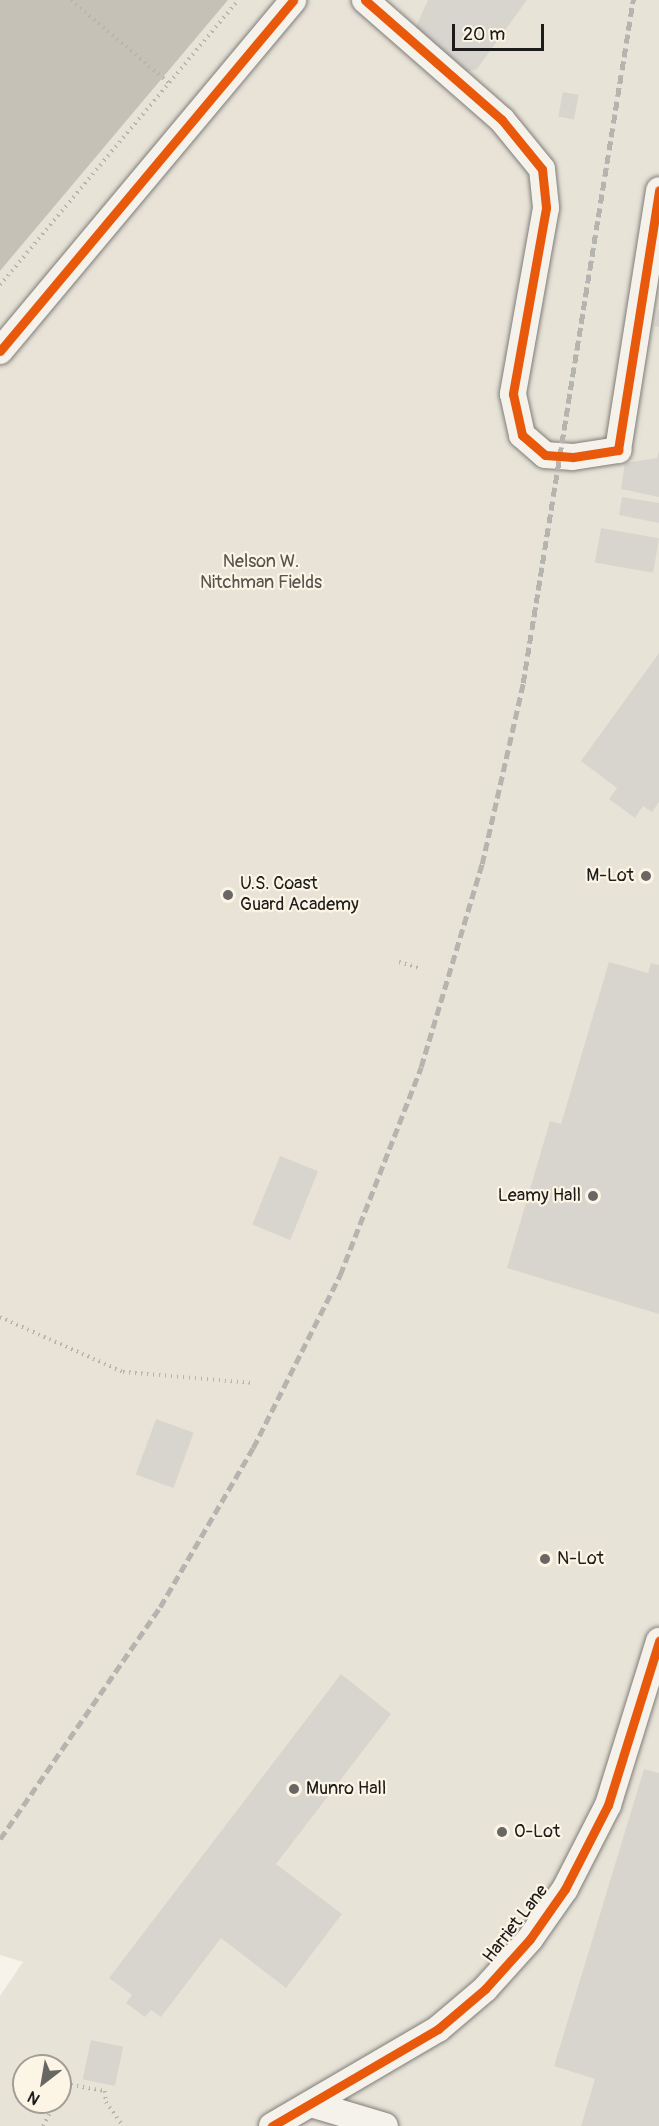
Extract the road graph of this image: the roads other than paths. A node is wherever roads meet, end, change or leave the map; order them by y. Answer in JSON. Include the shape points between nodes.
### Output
{"nodes":[{"id":1,"x":293,"y":0,"type":"edge"},
{"id":2,"x":365,"y":0,"type":"edge"},
{"id":3,"x":659,"y":190,"type":"edge"},
{"id":4,"x":0,"y":351,"type":"edge"},
{"id":5,"x":659,"y":1641,"type":"edge"},
{"id":6,"x":311,"y":2104,"type":"junction"},
{"id":7,"x":272,"y":2126,"type":"edge"},
{"id":8,"x":385,"y":2126,"type":"edge"}],
"edges":[{"from":1,"to":4,"type":"street"},
{"from":2,"to":3,"type":"street","via":[[502,120],[542,169],[546,208],[513,394],[522,435],[545,455],[573,457],[618,450]]},
{"from":5,"to":6,"type":"street","name":"Harriet Lane","via":[[608,1806],[549,1913],[505,1968],[453,2016],[404,2052]]},
{"from":6,"to":7,"type":"street","name":"Harriet Lane"},
{"from":6,"to":8,"type":"street"}]}
